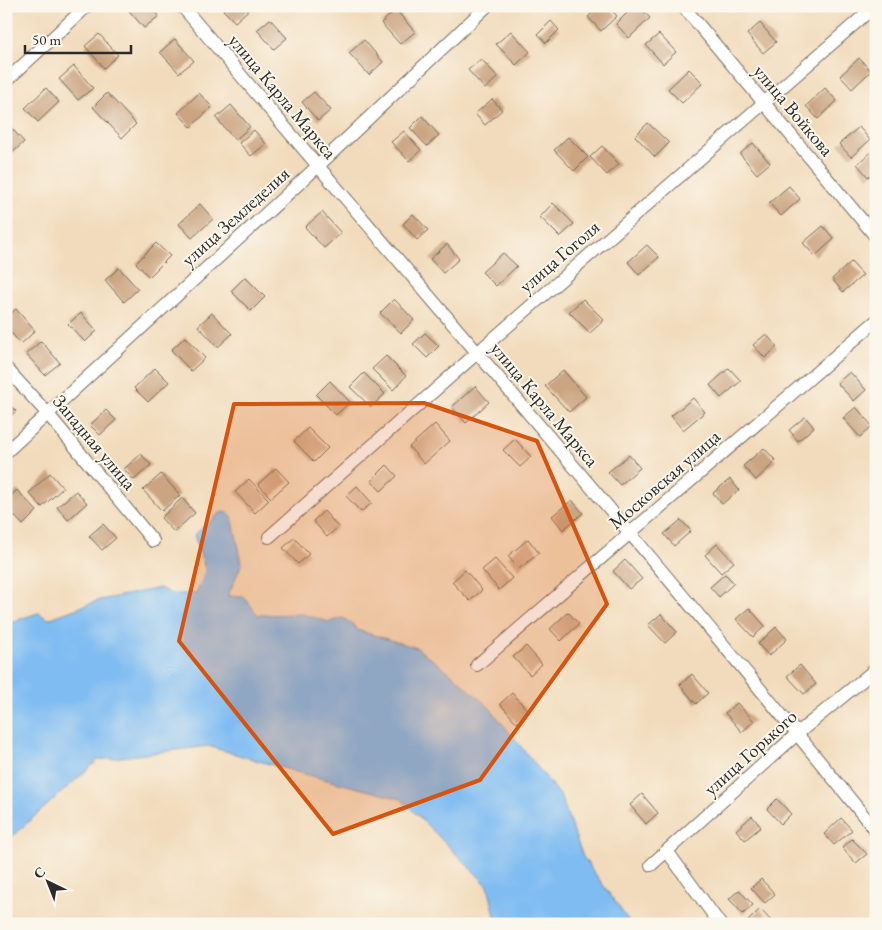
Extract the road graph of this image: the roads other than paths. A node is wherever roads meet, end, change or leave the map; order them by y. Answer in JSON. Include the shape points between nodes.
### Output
{"nodes":[{"id":1,"x":87,"y":6,"type":"edge"},
{"id":2,"x":182,"y":6,"type":"edge"},
{"id":3,"x":487,"y":6,"type":"edge"},
{"id":4,"x":683,"y":6,"type":"edge"},
{"id":5,"x":875,"y":6,"type":"edge"},
{"id":6,"x":6,"y":81,"type":"edge"},
{"id":7,"x":763,"y":103,"type":"junction"},
{"id":8,"x":318,"y":166,"type":"junction"},
{"id":9,"x":876,"y":237,"type":"edge"},
{"id":10,"x":876,"y":321,"type":"edge"},
{"id":11,"x":477,"y":353,"type":"junction"},
{"id":12,"x":6,"y":368,"type":"edge"},
{"id":13,"x":47,"y":413,"type":"junction"},
{"id":14,"x":6,"y":452,"type":"edge"},
{"id":15,"x":630,"y":533,"type":"junction"},
{"id":16,"x":269,"y":537,"type":"dead end"},
{"id":17,"x":153,"y":541,"type":"dead end"},
{"id":18,"x":477,"y":664,"type":"dead end"},
{"id":19,"x":876,"y":669,"type":"edge"},
{"id":20,"x":798,"y":734,"type":"junction"},
{"id":21,"x":876,"y":830,"type":"edge"},
{"id":22,"x":667,"y":851,"type":"junction"},
{"id":23,"x":651,"y":865,"type":"dead end"},
{"id":24,"x":720,"y":924,"type":"edge"}],
"edges":[{"from":1,"to":6,"type":"street"},
{"from":2,"to":8,"type":"street","name":"улица Карла Маркса"},
{"from":3,"to":8,"type":"street","name":"улица Земледелия"},
{"from":4,"to":7,"type":"street","name":"улица Войкова"},
{"from":5,"to":7,"type":"street","name":"улица Гоголя"},
{"from":7,"to":9,"type":"street","name":"улица Войкова"},
{"from":7,"to":11,"type":"street","name":"улица Гоголя"},
{"from":8,"to":11,"type":"street","name":"улица Карла Маркса"},
{"from":8,"to":13,"type":"street","name":"улица Земледелия"},
{"from":10,"to":15,"type":"street","name":"Московская улица"},
{"from":11,"to":15,"type":"street","name":"улица Карла Маркса"},
{"from":11,"to":16,"type":"street","name":"улица Гоголя"},
{"from":12,"to":13,"type":"street","name":"Западная улица"},
{"from":13,"to":14,"type":"street","name":"улица Земледелия"},
{"from":13,"to":17,"type":"street","name":"Западная улица"},
{"from":15,"to":18,"type":"street","name":"Московская улица"},
{"from":15,"to":20,"type":"street","name":"улица Карла Маркса"},
{"from":19,"to":20,"type":"street","name":"улица Горького"},
{"from":20,"to":21,"type":"street","name":"улица Карла Маркса"},
{"from":20,"to":22,"type":"street","name":"улица Горького"},
{"from":22,"to":23,"type":"street","name":"улица Горького"},
{"from":22,"to":24,"type":"street"}]}
